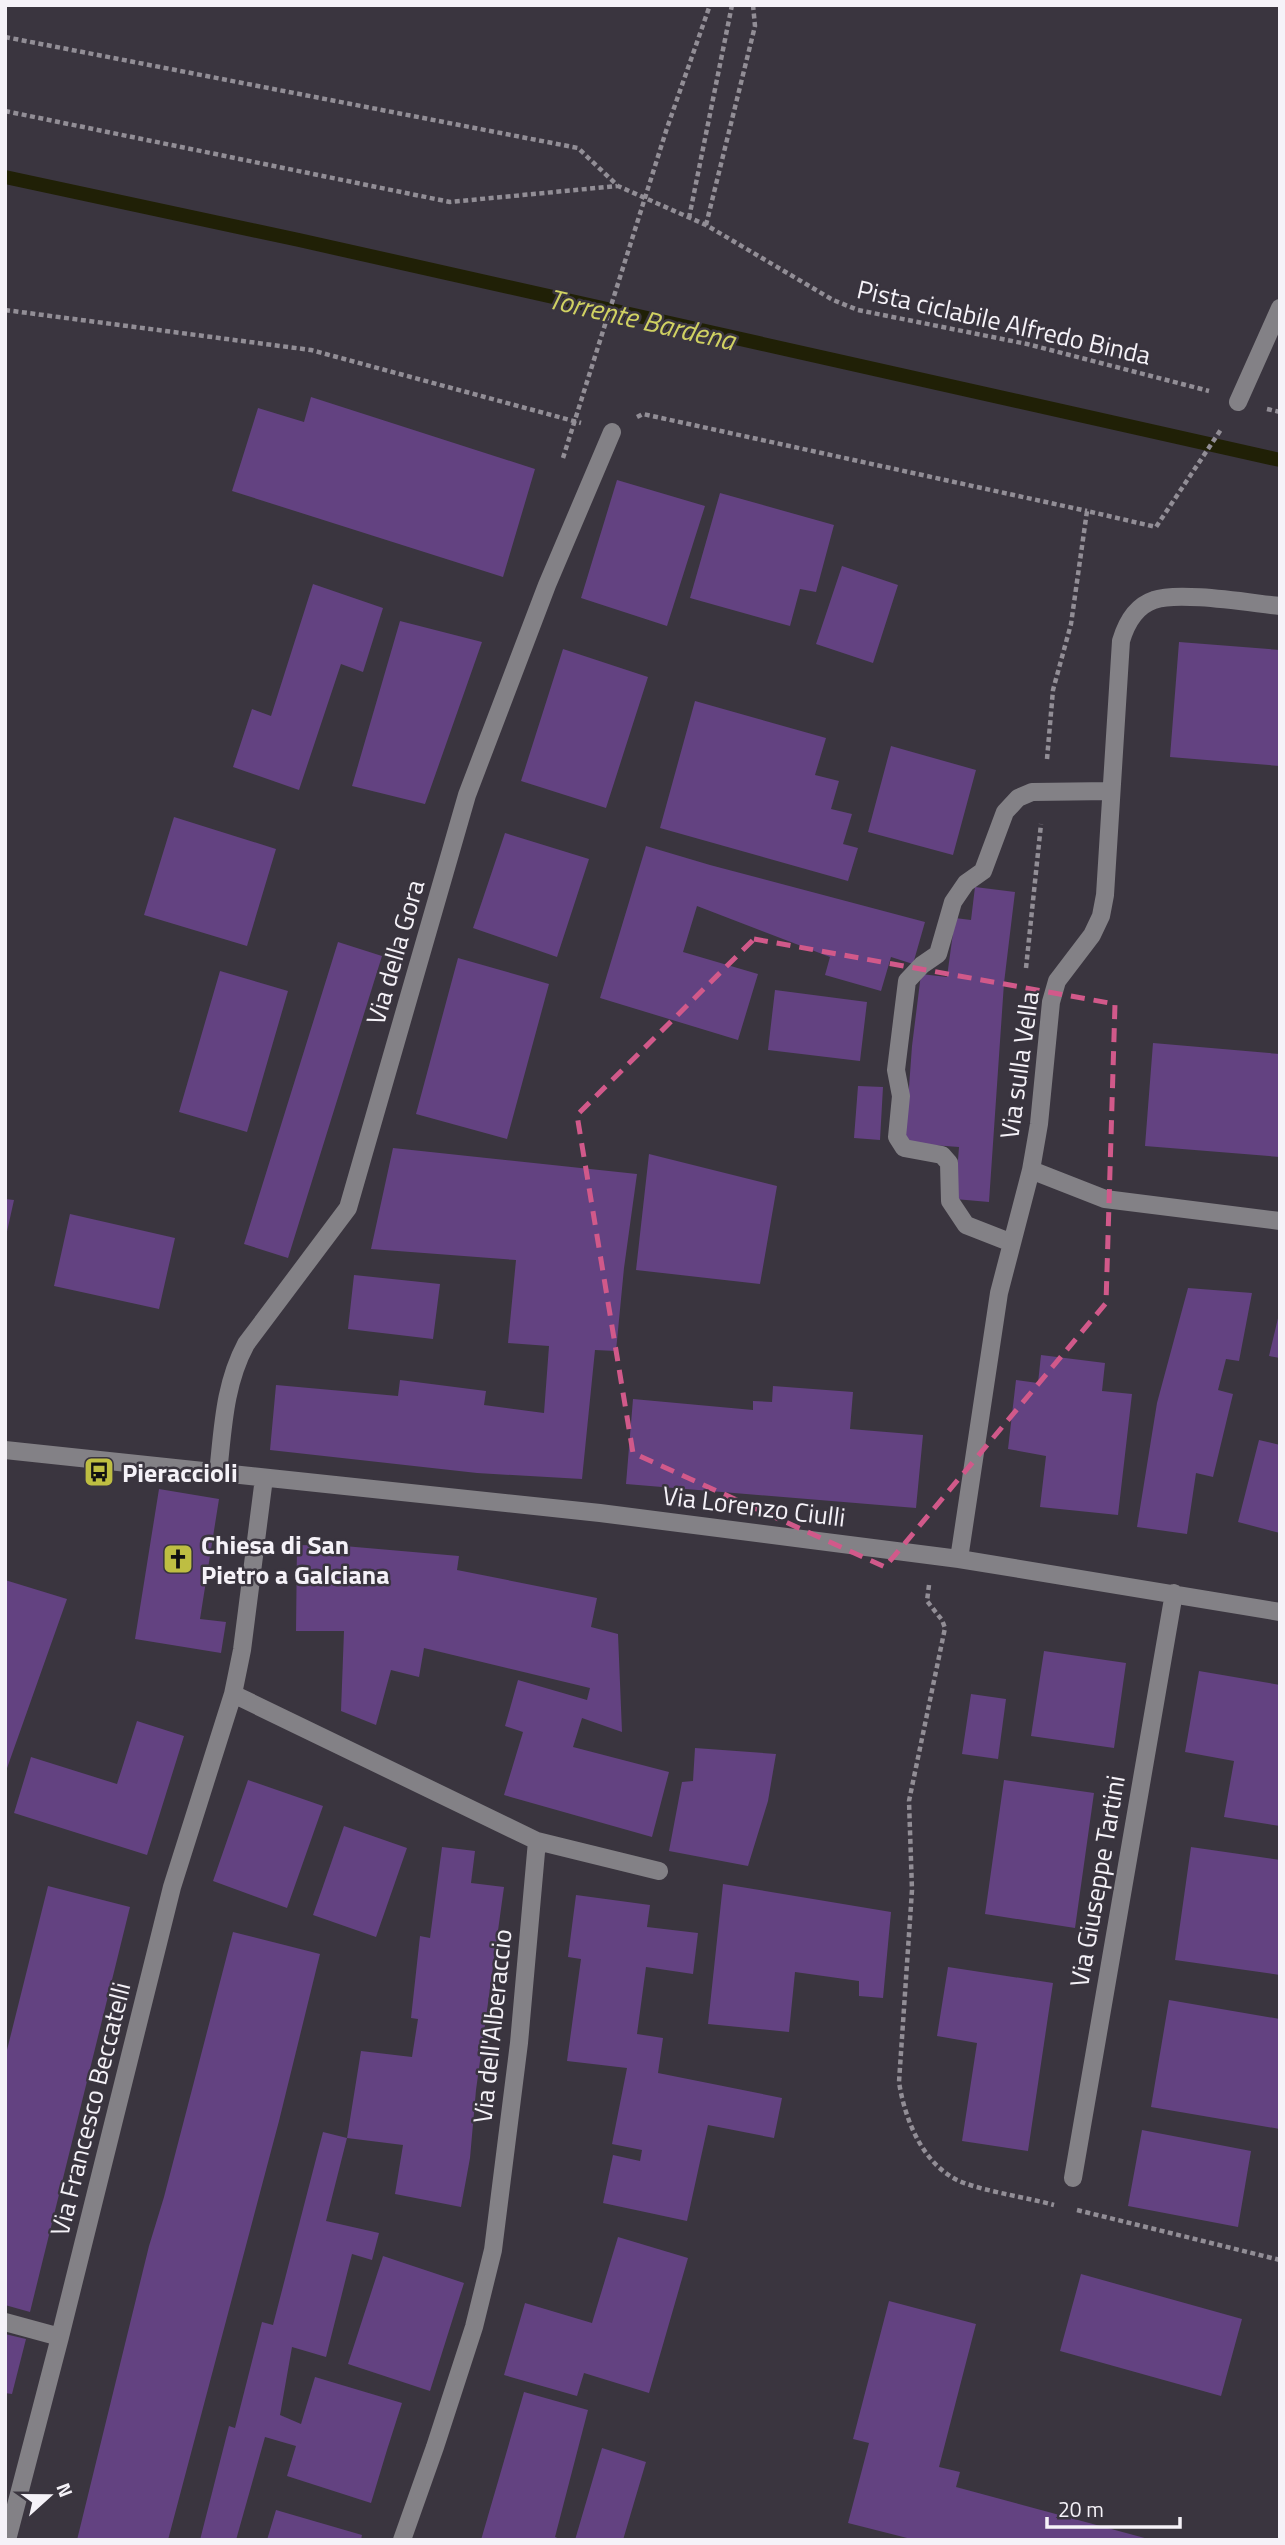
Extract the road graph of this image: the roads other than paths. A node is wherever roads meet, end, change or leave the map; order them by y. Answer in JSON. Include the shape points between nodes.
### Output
{"nodes":[{"id":1,"x":1280,"y":308,"type":"edge"},
{"id":2,"x":1234,"y":410,"type":"road end"},
{"id":3,"x":612,"y":432,"type":"road end"},
{"id":4,"x":1280,"y":606,"type":"edge"},
{"id":5,"x":1111,"y":792,"type":"junction"},
{"id":6,"x":1031,"y":1170,"type":"junction"},
{"id":7,"x":1280,"y":1221,"type":"edge"},
{"id":8,"x":1012,"y":1243,"type":"junction"},
{"id":9,"x":5,"y":1450,"type":"edge"},
{"id":10,"x":218,"y":1473,"type":"junction"},
{"id":11,"x":264,"y":1478,"type":"junction"},
{"id":12,"x":959,"y":1559,"type":"junction"},
{"id":13,"x":1174,"y":1593,"type":"junction"},
{"id":14,"x":1280,"y":1612,"type":"edge"},
{"id":15,"x":233,"y":1694,"type":"junction"},
{"id":16,"x":537,"y":1841,"type":"junction"},
{"id":17,"x":659,"y":1871,"type":"dead end"},
{"id":18,"x":1073,"y":2178,"type":"dead end"},
{"id":19,"x":5,"y":2322,"type":"edge"},
{"id":20,"x":60,"y":2337,"type":"junction"},
{"id":21,"x":7,"y":2540,"type":"edge"},
{"id":22,"x":402,"y":2540,"type":"edge"}],
"edges":[{"from":1,"to":2,"type":"street"},
{"from":3,"to":10,"type":"street","name":"Via della Gora","via":[[547,585],[467,795],[348,1208],[236,1362],[226,1398]]},
{"from":4,"to":5,"type":"street","name":"Via sulla Vella","via":[[1174,597],[1153,600],[1126,624]]},
{"from":5,"to":6,"type":"street","name":"Via sulla Vella","via":[[1101,916],[1054,992]]},
{"from":5,"to":8,"type":"street","via":[[1032,792],[1018,798],[1005,812],[983,871],[966,883],[953,902],[938,954],[907,981],[896,1070],[901,1096],[897,1138],[904,1148],[942,1155],[949,1163],[950,1200],[966,1225]]},
{"from":6,"to":7,"type":"street","via":[[1105,1199]]},
{"from":6,"to":8,"type":"street","name":"Via sulla Vella"},
{"from":8,"to":12,"type":"street","name":"Via sulla Vella","via":[[999,1293]]},
{"from":9,"to":10,"type":"street","name":"Via Lorenzo Ciulli"},
{"from":10,"to":11,"type":"street","name":"Via Lorenzo Ciulli"},
{"from":11,"to":12,"type":"street","name":"Via Lorenzo Ciulli","via":[[600,1513]]},
{"from":11,"to":15,"type":"street","name":"Via Francesco Beccatelli"},
{"from":12,"to":13,"type":"street","name":"Via Lorenzo Ciulli"},
{"from":13,"to":14,"type":"street","name":"Via Lorenzo Ciulli"},
{"from":13,"to":18,"type":"street","name":"Via Giuseppe Tartini"},
{"from":15,"to":16,"type":"street"},
{"from":15,"to":20,"type":"street","name":"Via Francesco Beccatelli","via":[[172,1888]]},
{"from":16,"to":17,"type":"street"},
{"from":16,"to":22,"type":"street","name":"Via dell'Alberaccio","via":[[519,2043],[493,2250],[474,2327]]},
{"from":19,"to":20,"type":"street"},
{"from":20,"to":21,"type":"street","name":"Via Francesco Beccatelli"}]}
